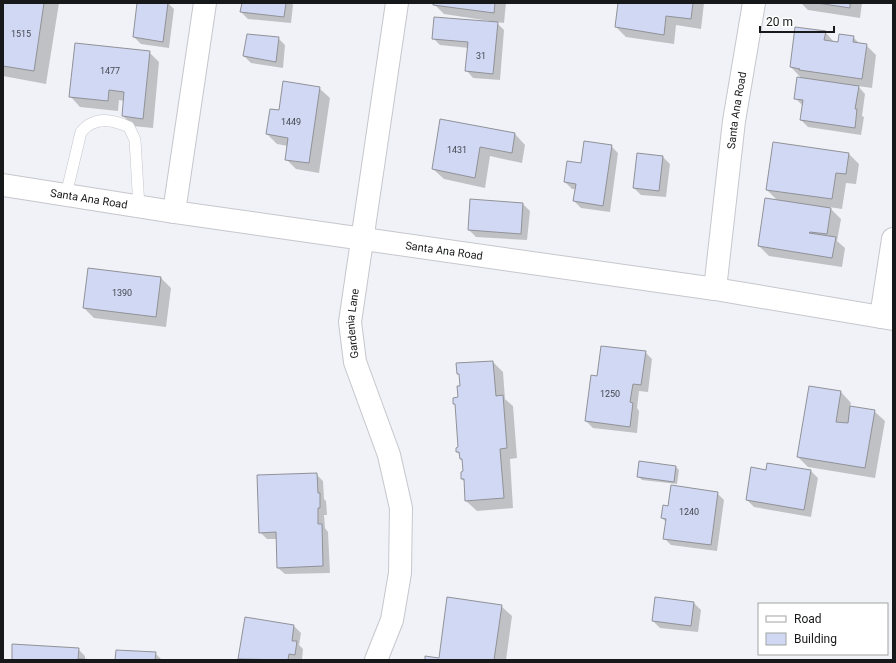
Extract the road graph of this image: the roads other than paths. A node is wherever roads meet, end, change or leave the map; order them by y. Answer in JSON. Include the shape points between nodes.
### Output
{"nodes":[{"id":1,"x":205,"y":3,"type":"edge"},
{"id":2,"x":397,"y":3,"type":"edge"},
{"id":3,"x":754,"y":3,"type":"edge"},
{"id":4,"x":3,"y":185,"type":"edge"},
{"id":5,"x":66,"y":195,"type":"junction"},
{"id":6,"x":139,"y":207,"type":"junction"},
{"id":7,"x":174,"y":212,"type":"junction"},
{"id":8,"x":362,"y":239,"type":"junction"},
{"id":9,"x":893,"y":239,"type":"edge"},
{"id":10,"x":715,"y":289,"type":"junction"},
{"id":11,"x":887,"y":318,"type":"edge"},
{"id":12,"x":376,"y":660,"type":"edge"}],
"edges":[{"from":1,"to":7,"type":"street"},
{"from":2,"to":8,"type":"street","name":"Gardenia Lane"},
{"from":3,"to":10,"type":"street","name":"Santa Ana Road","via":[[734,121]]},
{"from":4,"to":5,"type":"street","name":"Santa Ana Road"},
{"from":5,"to":6,"type":"street","name":"Santa Ana Road"},
{"from":5,"to":6,"type":"lane","via":[[81,132],[93,122],[120,122],[130,127],[135,140]]},
{"from":6,"to":7,"type":"street","name":"Santa Ana Road"},
{"from":7,"to":8,"type":"street","name":"Santa Ana Road"},
{"from":8,"to":10,"type":"street","name":"Santa Ana Road"},
{"from":8,"to":12,"type":"street","name":"Gardenia Lane","via":[[350,322],[355,362],[389,455],[401,508],[400,573],[392,620]]},
{"from":9,"to":11,"type":"street"},
{"from":10,"to":11,"type":"street","name":"Santa Ana Road"}]}
